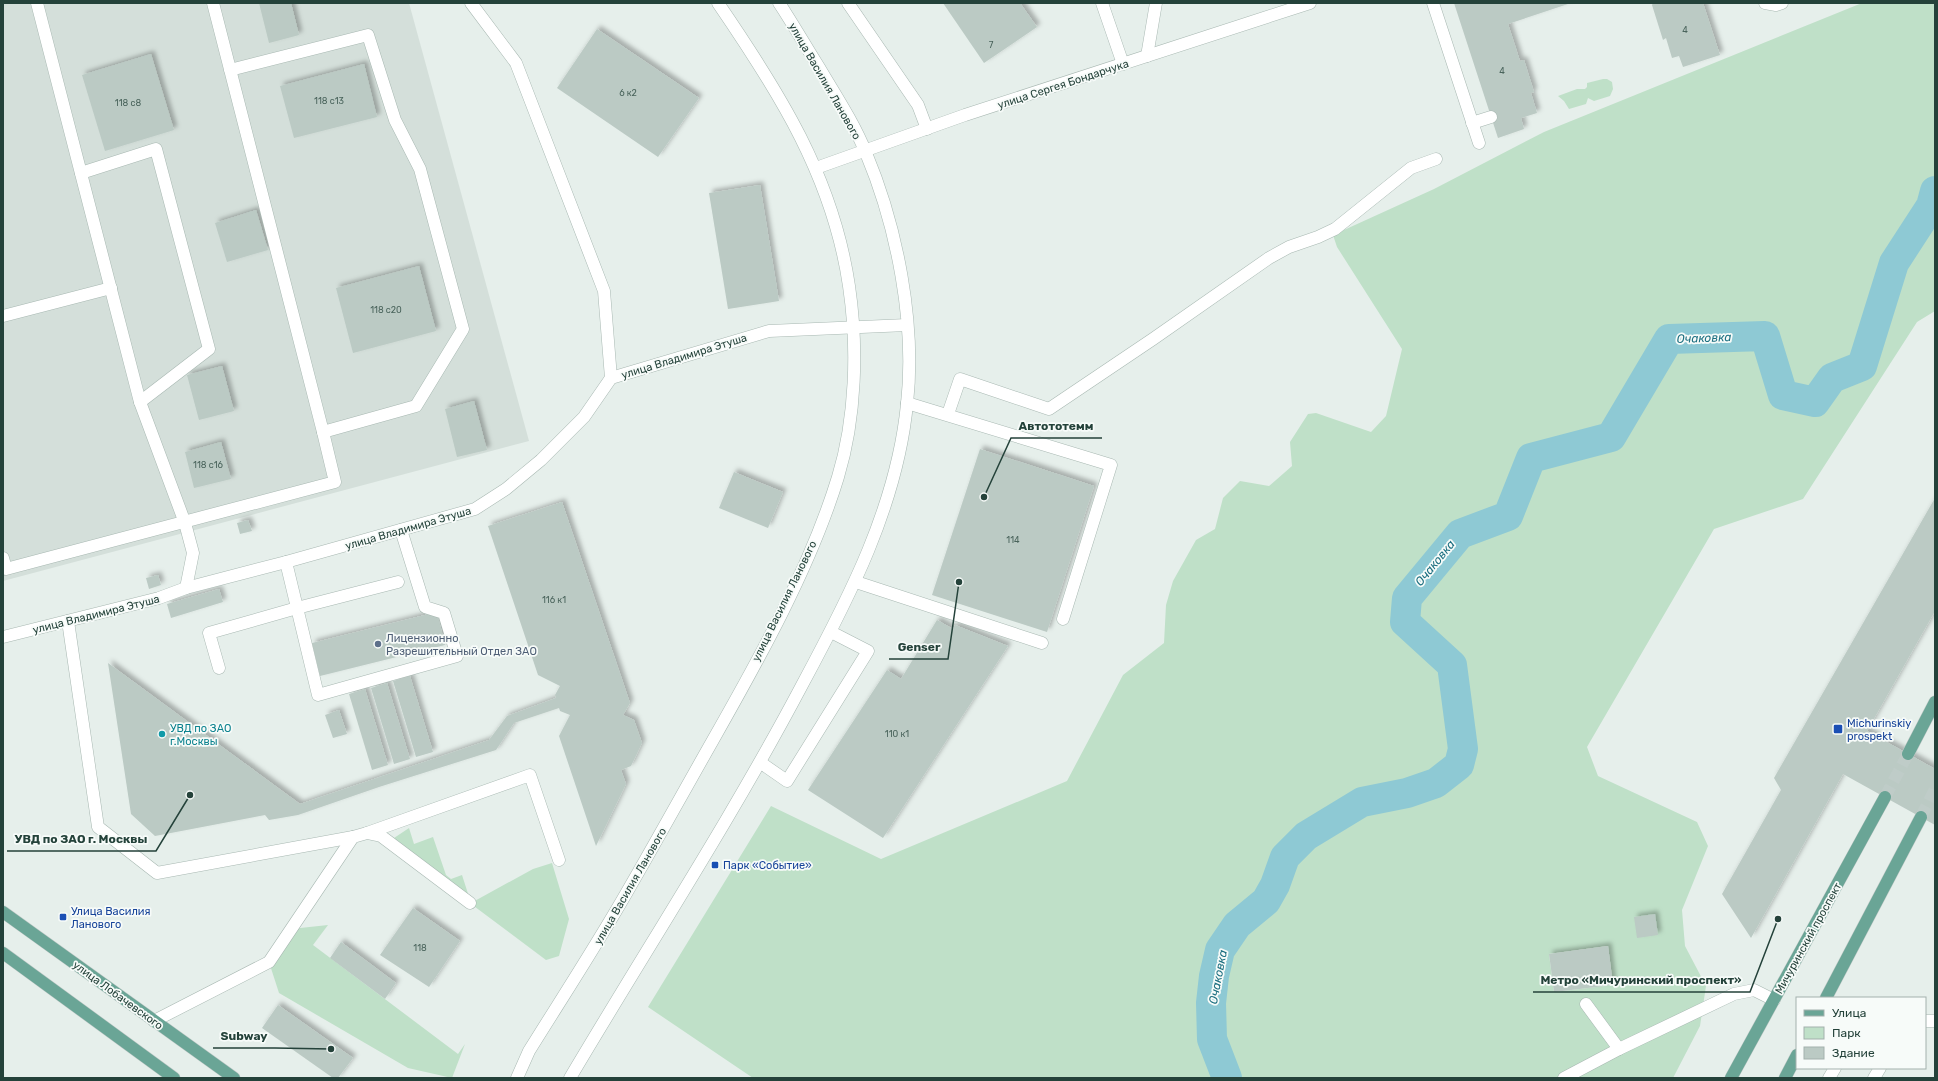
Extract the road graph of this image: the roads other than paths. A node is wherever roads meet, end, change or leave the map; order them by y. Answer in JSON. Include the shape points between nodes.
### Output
{"nodes":[{"id":1,"x":37,"y":3,"type":"edge"},
{"id":2,"x":213,"y":3,"type":"edge"},
{"id":3,"x":470,"y":3,"type":"edge"},
{"id":4,"x":718,"y":3,"type":"edge"},
{"id":5,"x":779,"y":3,"type":"edge"},
{"id":6,"x":848,"y":3,"type":"edge"},
{"id":7,"x":1102,"y":3,"type":"edge"},
{"id":8,"x":1156,"y":3,"type":"edge"},
{"id":9,"x":1310,"y":3,"type":"edge"},
{"id":10,"x":1433,"y":3,"type":"edge"},
{"id":11,"x":1765,"y":3,"type":"edge"},
{"id":12,"x":1782,"y":3,"type":"edge"},
{"id":13,"x":1147,"y":56,"type":"junction"},
{"id":14,"x":1123,"y":64,"type":"junction"},
{"id":15,"x":230,"y":70,"type":"junction"},
{"id":16,"x":1491,"y":117,"type":"dead end"},
{"id":17,"x":1472,"y":123,"type":"junction"},
{"id":18,"x":927,"y":129,"type":"junction"},
{"id":19,"x":1479,"y":143,"type":"dead end"},
{"id":20,"x":865,"y":150,"type":"junction"},
{"id":21,"x":1436,"y":159,"type":"dead end"},
{"id":22,"x":816,"y":168,"type":"junction"},
{"id":23,"x":81,"y":173,"type":"junction"},
{"id":24,"x":111,"y":288,"type":"junction"},
{"id":25,"x":3,"y":316,"type":"edge"},
{"id":26,"x":907,"y":324,"type":"junction"},
{"id":27,"x":853,"y":327,"type":"junction"},
{"id":28,"x":611,"y":378,"type":"junction"},
{"id":29,"x":140,"y":402,"type":"junction"},
{"id":30,"x":908,"y":403,"type":"junction"},
{"id":31,"x":948,"y":414,"type":"junction"},
{"id":32,"x":323,"y":432,"type":"junction"},
{"id":33,"x":185,"y":523,"type":"junction"},
{"id":34,"x":401,"y":530,"type":"junction"},
{"id":35,"x":3,"y":558,"type":"edge"},
{"id":36,"x":286,"y":562,"type":"junction"},
{"id":37,"x":398,"y":582,"type":"dead end"},
{"id":38,"x":856,"y":582,"type":"junction"},
{"id":39,"x":186,"y":588,"type":"junction"},
{"id":40,"x":297,"y":608,"type":"junction"},
{"id":41,"x":1063,"y":619,"type":"dead end"},
{"id":42,"x":68,"y":621,"type":"junction"},
{"id":43,"x":831,"y":632,"type":"junction"},
{"id":44,"x":3,"y":637,"type":"edge"},
{"id":45,"x":1042,"y":643,"type":"dead end"},
{"id":46,"x":219,"y":668,"type":"dead end"},
{"id":47,"x":1935,"y":702,"type":"edge"},
{"id":48,"x":1908,"y":754,"type":"tunnel mouth"},
{"id":49,"x":761,"y":763,"type":"junction"},
{"id":50,"x":1885,"y":797,"type":"tunnel mouth"},
{"id":51,"x":1921,"y":817,"type":"tunnel mouth"},
{"id":52,"x":367,"y":833,"type":"junction"},
{"id":53,"x":353,"y":837,"type":"junction"},
{"id":54,"x":559,"y":860,"type":"dead end"},
{"id":55,"x":470,"y":903,"type":"dead end"},
{"id":56,"x":3,"y":912,"type":"edge"},
{"id":57,"x":3,"y":953,"type":"edge"},
{"id":58,"x":1827,"y":997,"type":"edge"},
{"id":59,"x":1774,"y":1000,"type":"junction"},
{"id":60,"x":1586,"y":1004,"type":"dead end"},
{"id":61,"x":154,"y":1021,"type":"junction"},
{"id":62,"x":1619,"y":1049,"type":"junction"},
{"id":63,"x":1796,"y":1057,"type":"edge"},
{"id":64,"x":1834,"y":1069,"type":"edge"},
{"id":65,"x":1879,"y":1069,"type":"edge"},
{"id":66,"x":174,"y":1078,"type":"edge"},
{"id":67,"x":234,"y":1078,"type":"edge"},
{"id":68,"x":517,"y":1078,"type":"edge"},
{"id":69,"x":570,"y":1078,"type":"edge"},
{"id":70,"x":1564,"y":1078,"type":"edge"},
{"id":71,"x":1731,"y":1078,"type":"edge"},
{"id":72,"x":1785,"y":1078,"type":"edge"},
{"id":73,"x":1829,"y":1078,"type":"edge"},
{"id":74,"x":1874,"y":1078,"type":"edge"}],
"edges":[{"from":1,"to":23,"type":"street"},
{"from":2,"to":15,"type":"street"},
{"from":3,"to":28,"type":"street","via":[[516,63],[604,292]]},
{"from":4,"to":22,"type":"street","name":"улица Василия Ланового","via":[[783,102]]},
{"from":5,"to":20,"type":"street","name":"улица Василия Ланового","via":[[841,104]]},
{"from":6,"to":18,"type":"street","via":[[918,105]]},
{"from":7,"to":14,"type":"street"},
{"from":8,"to":13,"type":"street"},
{"from":9,"to":13,"type":"street","name":"улица Сергея Бондарчука"},
{"from":10,"to":17,"type":"street"},
{"from":11,"to":12,"type":"street"},
{"from":13,"to":14,"type":"street","name":"улица Сергея Бондарчука"},
{"from":14,"to":18,"type":"street","name":"улица Сергея Бондарчука"},
{"from":15,"to":32,"type":"street"},
{"from":15,"to":32,"type":"street","via":[[368,35],[395,120],[420,169],[463,329],[416,406]]},
{"from":16,"to":17,"type":"street"},
{"from":17,"to":19,"type":"street"},
{"from":18,"to":20,"type":"street","name":"улица Сергея Бондарчука"},
{"from":20,"to":22,"type":"street","name":"улица Сергея Бондарчука"},
{"from":20,"to":26,"type":"street","name":"улица Василия Ланового","via":[[883,198],[900,270]]},
{"from":21,"to":31,"type":"street","via":[[1411,168],[1335,229],[1268,258],[1050,409],[960,379]]},
{"from":22,"to":27,"type":"street","name":"улица Василия Ланового","via":[[844,256]]},
{"from":23,"to":24,"type":"street"},
{"from":23,"to":29,"type":"street","via":[[156,150],[209,349]]},
{"from":24,"to":25,"type":"street"},
{"from":24,"to":29,"type":"street"},
{"from":26,"to":27,"type":"street","name":"улица Владимира Этуша"},
{"from":26,"to":30,"type":"street","name":"улица Василия Ланового"},
{"from":27,"to":28,"type":"street","name":"улица Владимира Этуша","via":[[769,331]]},
{"from":27,"to":68,"type":"street","name":"улица Василия Ланового","via":[[851,414],[839,475],[800,573],[734,702],[626,894],[529,1051]]},
{"from":28,"to":34,"type":"street","name":"улица Владимира Этуша","via":[[584,417],[541,460],[506,489],[475,509]]},
{"from":29,"to":33,"type":"street"},
{"from":30,"to":31,"type":"street"},
{"from":30,"to":38,"type":"street","name":"улица Василия Ланового","via":[[891,490]]},
{"from":31,"to":41,"type":"street","via":[[1111,465]]},
{"from":32,"to":33,"type":"street","via":[[335,482]]},
{"from":33,"to":35,"type":"street","via":[[6,569]]},
{"from":33,"to":39,"type":"street","via":[[193,553]]},
{"from":34,"to":36,"type":"street","name":"улица Владимира Этуша"},
{"from":34,"to":40,"type":"street","via":[[425,607],[444,613],[457,656],[318,695]]},
{"from":36,"to":39,"type":"street","name":"улица Владимира Этуша"},
{"from":36,"to":40,"type":"street"},
{"from":37,"to":40,"type":"street"},
{"from":38,"to":43,"type":"street","name":"улица Василия Ланового"},
{"from":38,"to":45,"type":"street"},
{"from":39,"to":42,"type":"street","name":"улица Владимира Этуша","via":[[159,598]]},
{"from":40,"to":46,"type":"street","via":[[209,633]]},
{"from":42,"to":44,"type":"street","name":"улица Владимира Этуша"},
{"from":42,"to":53,"type":"street","via":[[98,827],[157,873]]},
{"from":43,"to":49,"type":"street","name":"улица Василия Ланового"},
{"from":43,"to":49,"type":"street","via":[[868,651],[787,781]]},
{"from":47,"to":48,"type":"main road"},
{"from":49,"to":69,"type":"street","name":"улица Василия Ланового"},
{"from":50,"to":59,"type":"main road","name":"Мичуринский проспект"},
{"from":51,"to":58,"type":"main road"},
{"from":52,"to":53,"type":"street"},
{"from":52,"to":54,"type":"street","via":[[530,775]]},
{"from":52,"to":55,"type":"street","via":[[381,836]]},
{"from":53,"to":61,"type":"street","via":[[269,962]]},
{"from":56,"to":61,"type":"main road","name":"улица Лобачевского"},
{"from":57,"to":66,"type":"main road"},
{"from":59,"to":62,"type":"street","via":[[1754,990],[1734,994]]},
{"from":59,"to":71,"type":"main road","name":"Мичуринский проспект"},
{"from":60,"to":62,"type":"street"},
{"from":61,"to":67,"type":"main road","name":"улица Лобачевского"},
{"from":62,"to":70,"type":"street"},
{"from":63,"to":72,"type":"main road"},
{"from":64,"to":73,"type":"street"},
{"from":65,"to":74,"type":"street"}]}
